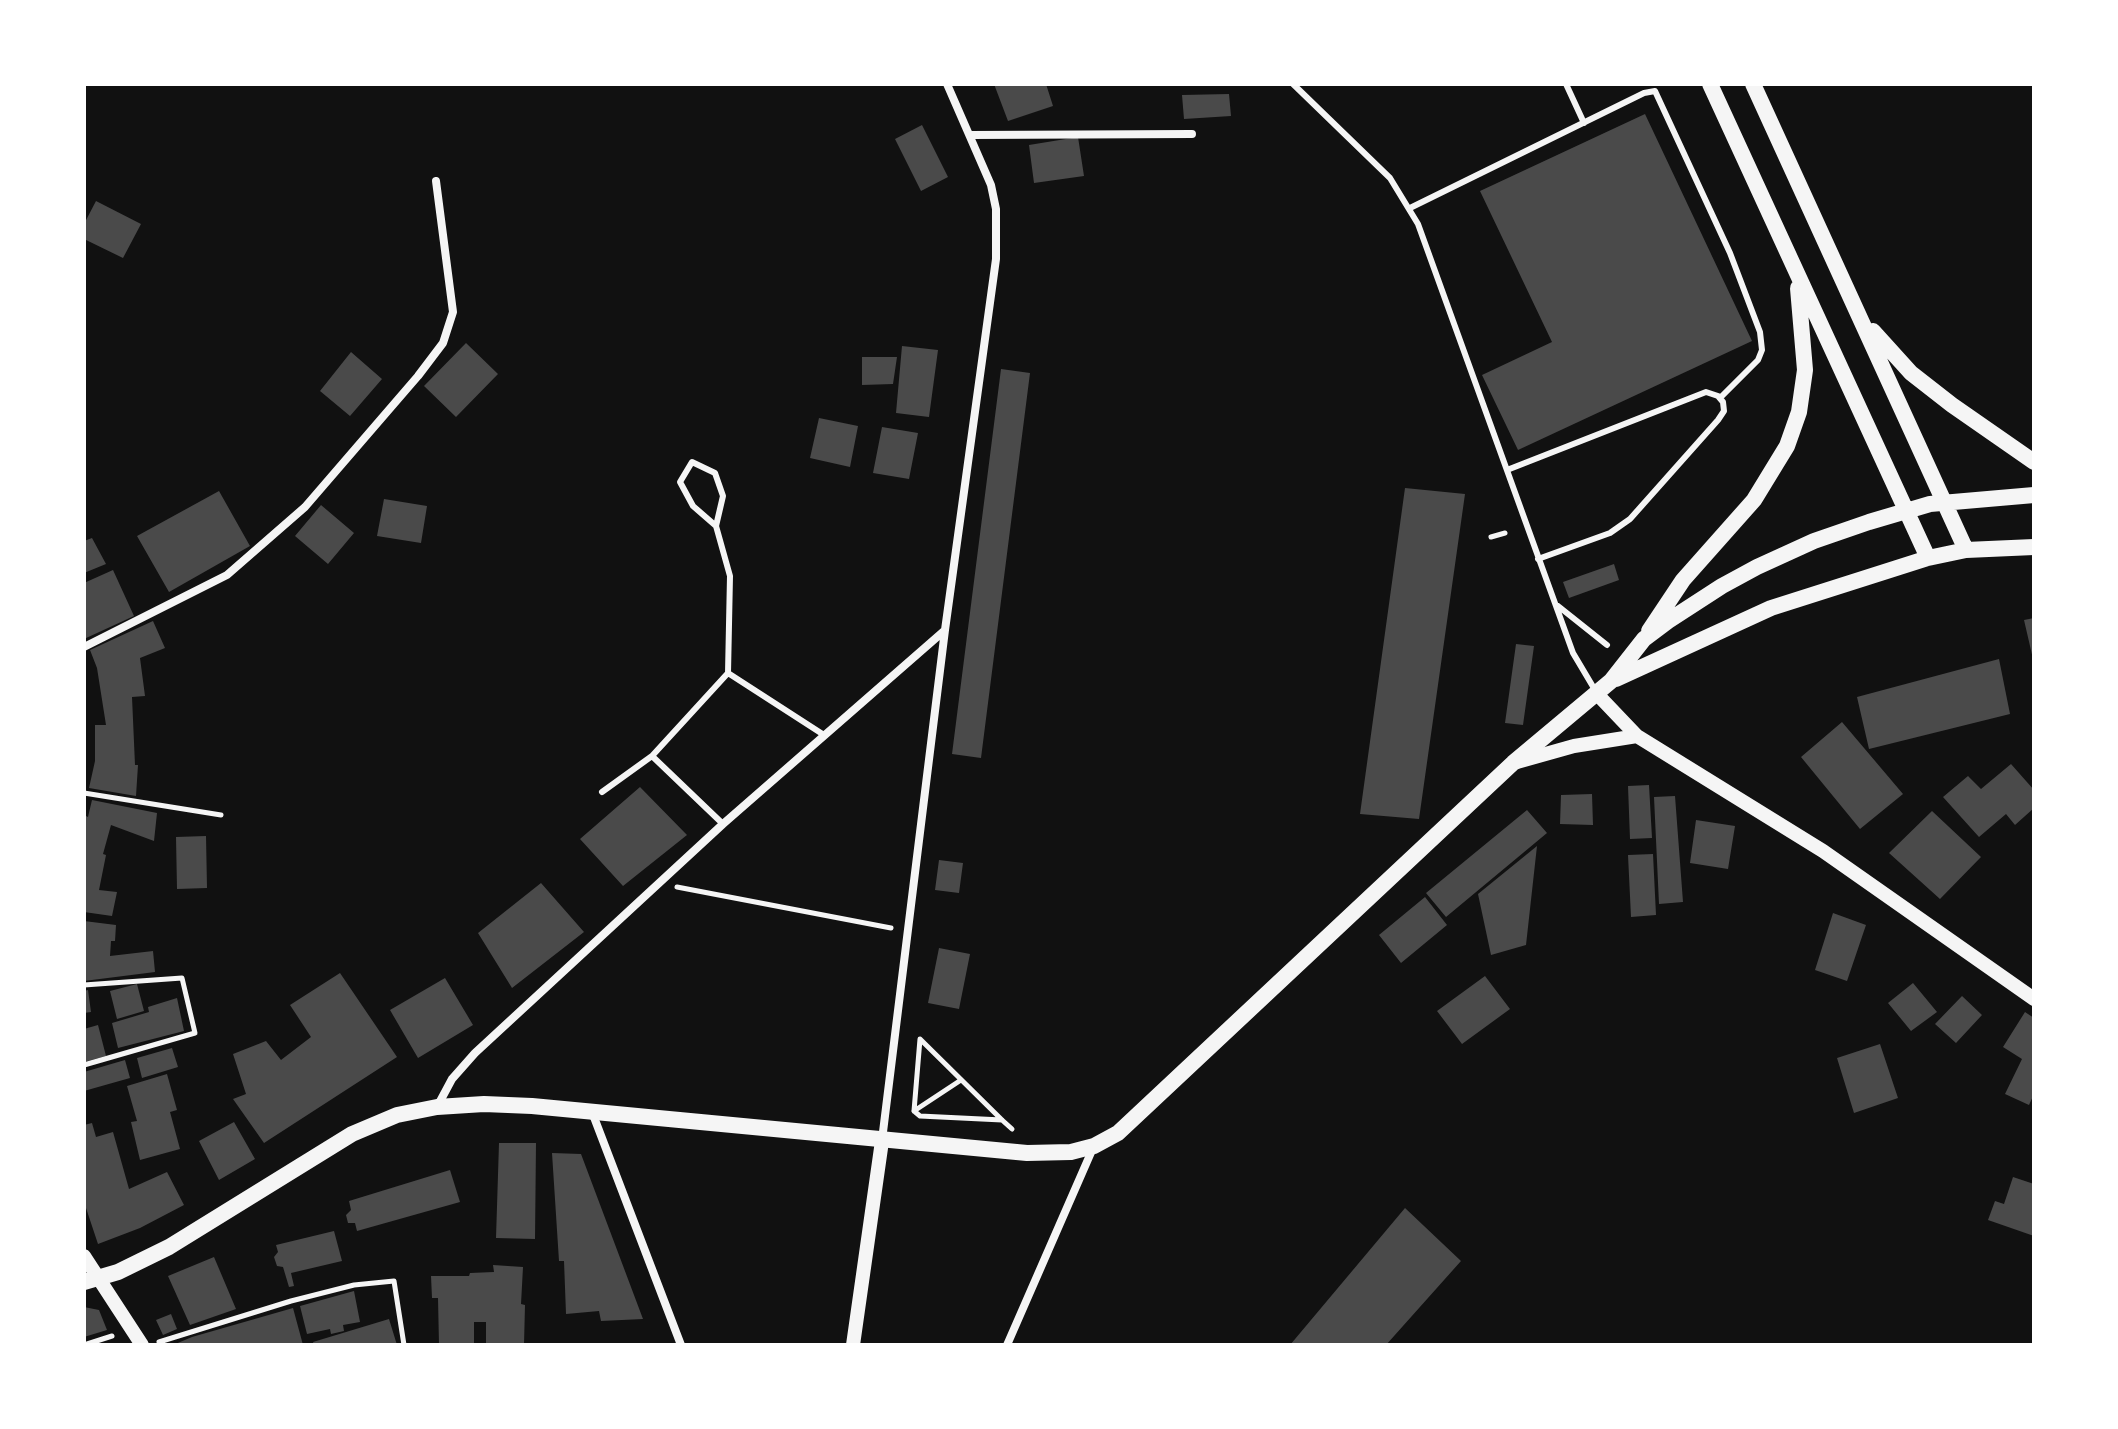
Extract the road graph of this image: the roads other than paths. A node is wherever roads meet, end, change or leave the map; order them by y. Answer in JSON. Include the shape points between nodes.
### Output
{"nodes":[{"id":1,"x":947,"y":84,"type":"edge"},
{"id":2,"x":1293,"y":84,"type":"edge"},
{"id":3,"x":1566,"y":84,"type":"edge"},
{"id":4,"x":1710,"y":84,"type":"edge"},
{"id":5,"x":1753,"y":84,"type":"edge"},
{"id":6,"x":1302,"y":87,"type":"edge"},
{"id":7,"x":1584,"y":123,"type":"junction"},
{"id":8,"x":1192,"y":134,"type":"dead end"},
{"id":9,"x":971,"y":135,"type":"junction"},
{"id":10,"x":436,"y":181,"type":"dead end"},
{"id":11,"x":1410,"y":208,"type":"junction"},
{"id":12,"x":1796,"y":271,"type":"junction"},
{"id":13,"x":1860,"y":315,"type":"junction"},
{"id":14,"x":1720,"y":398,"type":"junction"},
{"id":15,"x":2034,"y":462,"type":"edge"},
{"id":16,"x":1507,"y":470,"type":"junction"},
{"id":17,"x":2034,"y":495,"type":"edge"},
{"id":18,"x":1945,"y":502,"type":"junction"},
{"id":19,"x":1906,"y":510,"type":"junction"},
{"id":20,"x":716,"y":526,"type":"junction"},
{"id":21,"x":2034,"y":547,"type":"edge"},
{"id":22,"x":1966,"y":550,"type":"junction"},
{"id":23,"x":1928,"y":558,"type":"junction"},
{"id":24,"x":1538,"y":559,"type":"junction"},
{"id":25,"x":1555,"y":604,"type":"junction"},
{"id":26,"x":945,"y":630,"type":"junction"},
{"id":27,"x":1644,"y":639,"type":"junction"},
{"id":28,"x":1607,"y":645,"type":"dead end"},
{"id":29,"x":84,"y":647,"type":"edge"},
{"id":30,"x":728,"y":673,"type":"junction"},
{"id":31,"x":1611,"y":681,"type":"junction"},
{"id":32,"x":1597,"y":694,"type":"junction"},
{"id":33,"x":824,"y":735,"type":"junction"},
{"id":34,"x":1637,"y":736,"type":"junction"},
{"id":35,"x":652,"y":756,"type":"junction"},
{"id":36,"x":1513,"y":763,"type":"junction"},
{"id":37,"x":602,"y":792,"type":"dead end"},
{"id":38,"x":723,"y":824,"type":"junction"},
{"id":39,"x":2034,"y":999,"type":"edge"},
{"id":40,"x":437,"y":1107,"type":"junction"},
{"id":41,"x":592,"y":1112,"type":"junction"},
{"id":42,"x":882,"y":1141,"type":"junction"},
{"id":43,"x":1094,"y":1146,"type":"junction"},
{"id":44,"x":84,"y":1256,"type":"edge"},
{"id":45,"x":91,"y":1280,"type":"edge"},
{"id":46,"x":142,"y":1345,"type":"edge"},
{"id":47,"x":681,"y":1345,"type":"edge"},
{"id":48,"x":853,"y":1345,"type":"edge"},
{"id":49,"x":1007,"y":1345,"type":"edge"}],
"edges":[{"from":1,"to":9,"type":"street"},
{"from":2,"to":6,"type":"lane"},
{"from":3,"to":7,"type":"lane"},
{"from":4,"to":12,"type":"main road"},
{"from":5,"to":13,"type":"main road"},
{"from":6,"to":11,"type":"lane","via":[[1381,168]]},
{"from":7,"to":11,"type":"lane"},
{"from":7,"to":14,"type":"lane","via":[[1644,93],[1658,94],[1760,332],[1758,360]]},
{"from":8,"to":9,"type":"street"},
{"from":9,"to":26,"type":"street","via":[[996,209],[996,259]]},
{"from":10,"to":29,"type":"street","via":[[453,312],[443,343],[305,507],[227,575]]},
{"from":11,"to":16,"type":"lane"},
{"from":12,"to":19,"type":"main road"},
{"from":12,"to":27,"type":"main road","via":[[1805,370],[1787,446],[1760,491],[1670,596]]},
{"from":13,"to":15,"type":"main road","via":[[1911,373]]},
{"from":13,"to":18,"type":"main road"},
{"from":14,"to":16,"type":"lane","via":[[1711,392],[1700,394]]},
{"from":14,"to":24,"type":"lane","via":[[1724,408],[1718,420],[1630,519],[1610,533]]},
{"from":16,"to":24,"type":"lane"},
{"from":17,"to":18,"type":"main road"},
{"from":18,"to":19,"type":"main road"},
{"from":18,"to":22,"type":"main road"},
{"from":19,"to":23,"type":"main road"},
{"from":19,"to":27,"type":"main road","via":[[1757,567]]},
{"from":20,"to":20,"type":"lane","via":[[723,496],[715,473],[692,462],[680,482],[693,506]]},
{"from":20,"to":30,"type":"lane","via":[[730,576]]},
{"from":21,"to":22,"type":"main road"},
{"from":22,"to":23,"type":"main road"},
{"from":23,"to":31,"type":"main road","via":[[1771,608]]},
{"from":24,"to":25,"type":"lane"},
{"from":25,"to":28,"type":"lane"},
{"from":25,"to":32,"type":"lane","via":[[1573,653]]},
{"from":26,"to":33,"type":"street"},
{"from":26,"to":42,"type":"street"},
{"from":27,"to":31,"type":"main road"},
{"from":30,"to":33,"type":"lane"},
{"from":30,"to":35,"type":"lane"},
{"from":31,"to":32,"type":"main road"},
{"from":32,"to":34,"type":"street"},
{"from":32,"to":36,"type":"main road"},
{"from":33,"to":38,"type":"street"},
{"from":34,"to":36,"type":"street"},
{"from":34,"to":39,"type":"street","via":[[1823,851]]},
{"from":35,"to":37,"type":"lane"},
{"from":35,"to":38,"type":"lane"},
{"from":36,"to":43,"type":"main road","via":[[1118,1133]]},
{"from":38,"to":40,"type":"street","via":[[475,1053]]},
{"from":40,"to":41,"type":"main road","via":[[505,1104]]},
{"from":40,"to":45,"type":"main road","via":[[397,1115],[352,1134],[169,1247]]},
{"from":41,"to":42,"type":"main road"},
{"from":41,"to":47,"type":"street"},
{"from":42,"to":43,"type":"main road","via":[[1040,1153]]},
{"from":42,"to":48,"type":"street"},
{"from":43,"to":49,"type":"street"},
{"from":44,"to":45,"type":"street"},
{"from":45,"to":46,"type":"street"}]}
